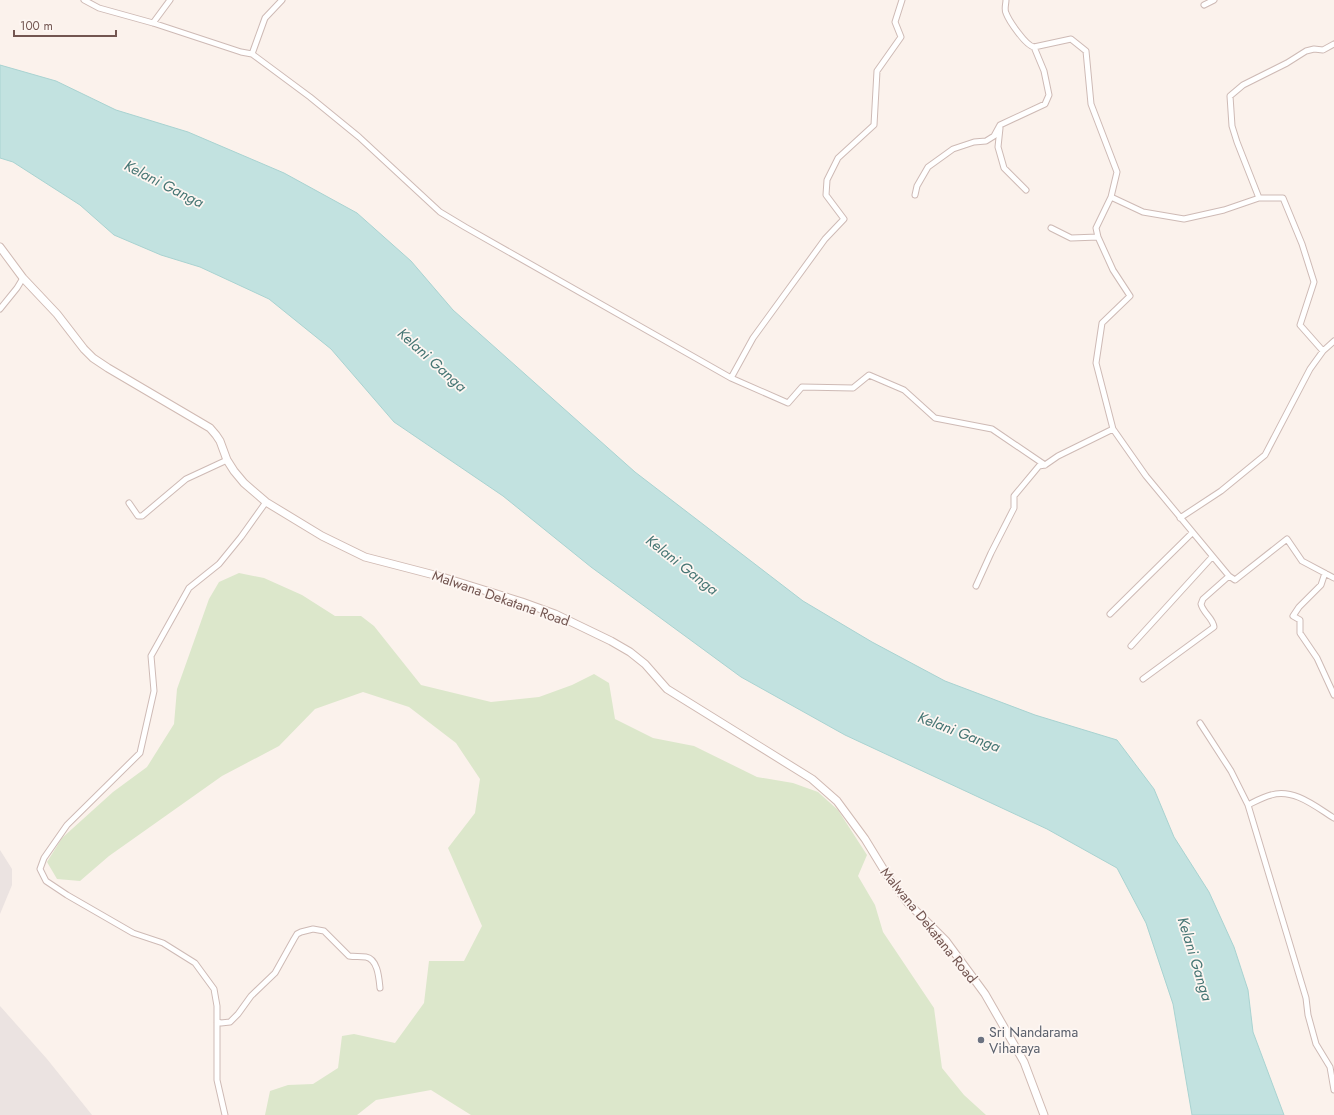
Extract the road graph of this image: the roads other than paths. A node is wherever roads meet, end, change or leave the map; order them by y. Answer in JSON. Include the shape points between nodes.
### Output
{"nodes":[{"id":1,"x":84,"y":0,"type":"edge"},
{"id":2,"x":170,"y":0,"type":"edge"},
{"id":3,"x":282,"y":0,"type":"edge"},
{"id":4,"x":902,"y":0,"type":"edge"},
{"id":5,"x":1006,"y":0,"type":"edge"},
{"id":6,"x":1214,"y":0,"type":"edge"},
{"id":7,"x":1204,"y":5,"type":"dead end"},
{"id":8,"x":153,"y":23,"type":"junction"},
{"id":9,"x":1334,"y":44,"type":"edge"},
{"id":10,"x":1034,"y":47,"type":"junction"},
{"id":11,"x":252,"y":54,"type":"junction"},
{"id":12,"x":1000,"y":125,"type":"junction"},
{"id":13,"x":1026,"y":190,"type":"dead end"},
{"id":14,"x":915,"y":195,"type":"dead end"},
{"id":15,"x":1111,"y":197,"type":"junction"},
{"id":16,"x":1259,"y":198,"type":"junction"},
{"id":17,"x":1051,"y":228,"type":"dead end"},
{"id":18,"x":1098,"y":237,"type":"junction"},
{"id":19,"x":0,"y":247,"type":"edge"},
{"id":20,"x":23,"y":278,"type":"junction"},
{"id":21,"x":0,"y":309,"type":"edge"},
{"id":22,"x":1334,"y":341,"type":"edge"},
{"id":23,"x":1323,"y":351,"type":"junction"},
{"id":24,"x":731,"y":378,"type":"junction"},
{"id":25,"x":1113,"y":429,"type":"junction"},
{"id":26,"x":227,"y":460,"type":"junction"},
{"id":27,"x":1045,"y":465,"type":"junction"},
{"id":28,"x":266,"y":502,"type":"junction"},
{"id":29,"x":128,"y":503,"type":"dead end"},
{"id":30,"x":1180,"y":518,"type":"junction"},
{"id":31,"x":1192,"y":533,"type":"junction"},
{"id":32,"x":1212,"y":557,"type":"junction"},
{"id":33,"x":1325,"y":573,"type":"junction"},
{"id":34,"x":1229,"y":576,"type":"junction"},
{"id":35,"x":1334,"y":578,"type":"edge"},
{"id":36,"x":976,"y":586,"type":"dead end"},
{"id":37,"x":1110,"y":614,"type":"dead end"},
{"id":38,"x":1131,"y":646,"type":"dead end"},
{"id":39,"x":1143,"y":679,"type":"dead end"},
{"id":40,"x":1334,"y":695,"type":"edge"},
{"id":41,"x":1200,"y":723,"type":"dead end"},
{"id":42,"x":1248,"y":804,"type":"junction"},
{"id":43,"x":1334,"y":818,"type":"edge"},
{"id":44,"x":380,"y":988,"type":"dead end"},
{"id":45,"x":217,"y":1022,"type":"junction"},
{"id":46,"x":1334,"y":1090,"type":"edge"},
{"id":47,"x":225,"y":1115,"type":"edge"},
{"id":48,"x":1044,"y":1115,"type":"edge"}],
"edges":[{"from":1,"to":8,"type":"street","via":[[99,8]]},
{"from":2,"to":8,"type":"street"},
{"from":3,"to":11,"type":"street","via":[[265,18]]},
{"from":4,"to":24,"type":"street","via":[[895,22],[901,37],[877,71],[874,125],[838,158],[827,180],[826,195],[844,219],[825,239],[753,338]]},
{"from":5,"to":10,"type":"street","via":[[1005,12],[1020,36],[1030,47]]},
{"from":6,"to":7,"type":"street"},
{"from":8,"to":11,"type":"street"},
{"from":9,"to":16,"type":"street","via":[[1322,50],[1306,51],[1243,85],[1230,96],[1232,126]]},
{"from":10,"to":12,"type":"street","via":[[1044,71],[1049,95],[1045,104]]},
{"from":10,"to":15,"type":"street","via":[[1070,39],[1086,51],[1091,104],[1117,172]]},
{"from":11,"to":24,"type":"street","via":[[359,137],[440,212]]},
{"from":12,"to":13,"type":"street","via":[[998,146],[1004,168]]},
{"from":12,"to":14,"type":"street","via":[[994,136],[986,141],[953,149],[928,167]]},
{"from":15,"to":16,"type":"street","via":[[1143,212],[1184,219],[1224,210]]},
{"from":15,"to":18,"type":"street","via":[[1096,228]]},
{"from":16,"to":23,"type":"street","via":[[1283,198],[1314,282],[1300,325]]},
{"from":17,"to":18,"type":"street","via":[[1071,238]]},
{"from":18,"to":25,"type":"street","via":[[1113,270],[1130,296],[1102,324],[1096,363]]},
{"from":19,"to":20,"type":"main road","name":"Malwana Dekatana Road"},
{"from":20,"to":21,"type":"street"},
{"from":20,"to":26,"type":"main road","name":"Malwana Dekatana Road","via":[[93,358],[210,428],[220,441]]},
{"from":22,"to":23,"type":"street"},
{"from":23,"to":30,"type":"street","via":[[1310,369],[1265,455],[1221,491]]},
{"from":24,"to":27,"type":"street","via":[[788,403],[802,387],[853,388],[869,375],[904,390],[935,418],[992,429]]},
{"from":25,"to":27,"type":"street"},
{"from":25,"to":30,"type":"street"},
{"from":26,"to":28,"type":"main road","name":"Malwana Dekatana Road","via":[[234,471]]},
{"from":26,"to":29,"type":"street","via":[[186,479],[142,516],[138,516]]},
{"from":27,"to":36,"type":"street","via":[[1039,466],[1014,496],[1014,508]]},
{"from":28,"to":45,"type":"street","via":[[219,564],[189,588],[151,656],[154,691],[140,753],[67,825],[44,858],[40,869],[46,881],[67,895],[133,933],[163,943],[196,963],[214,989]]},
{"from":28,"to":48,"type":"main road","name":"Malwana Dekatana Road","via":[[322,536],[359,554],[522,602],[555,614],[611,641],[645,664],[667,689],[812,779],[837,801],[908,903],[946,941],[985,994],[1024,1062]]},
{"from":30,"to":31,"type":"street"},
{"from":31,"to":32,"type":"street"},
{"from":31,"to":37,"type":"street"},
{"from":32,"to":34,"type":"street"},
{"from":32,"to":38,"type":"street"},
{"from":33,"to":34,"type":"street","via":[[1302,560],[1287,539],[1235,580]]},
{"from":33,"to":35,"type":"street"},
{"from":33,"to":40,"type":"street","via":[[1321,585],[1293,616],[1300,620],[1300,633],[1317,658]]},
{"from":34,"to":39,"type":"street","via":[[1201,604],[1214,627]]},
{"from":41,"to":42,"type":"street","via":[[1231,771]]},
{"from":42,"to":43,"type":"street","via":[[1273,794],[1291,794]]},
{"from":42,"to":46,"type":"street","via":[[1306,998],[1316,1044],[1330,1067]]},
{"from":44,"to":45,"type":"street","via":[[378,971],[372,960],[367,956],[349,956],[324,931],[308,930],[297,934],[275,973],[251,996],[235,1018],[226,1023]]},
{"from":45,"to":47,"type":"street","via":[[217,1080]]}]}
